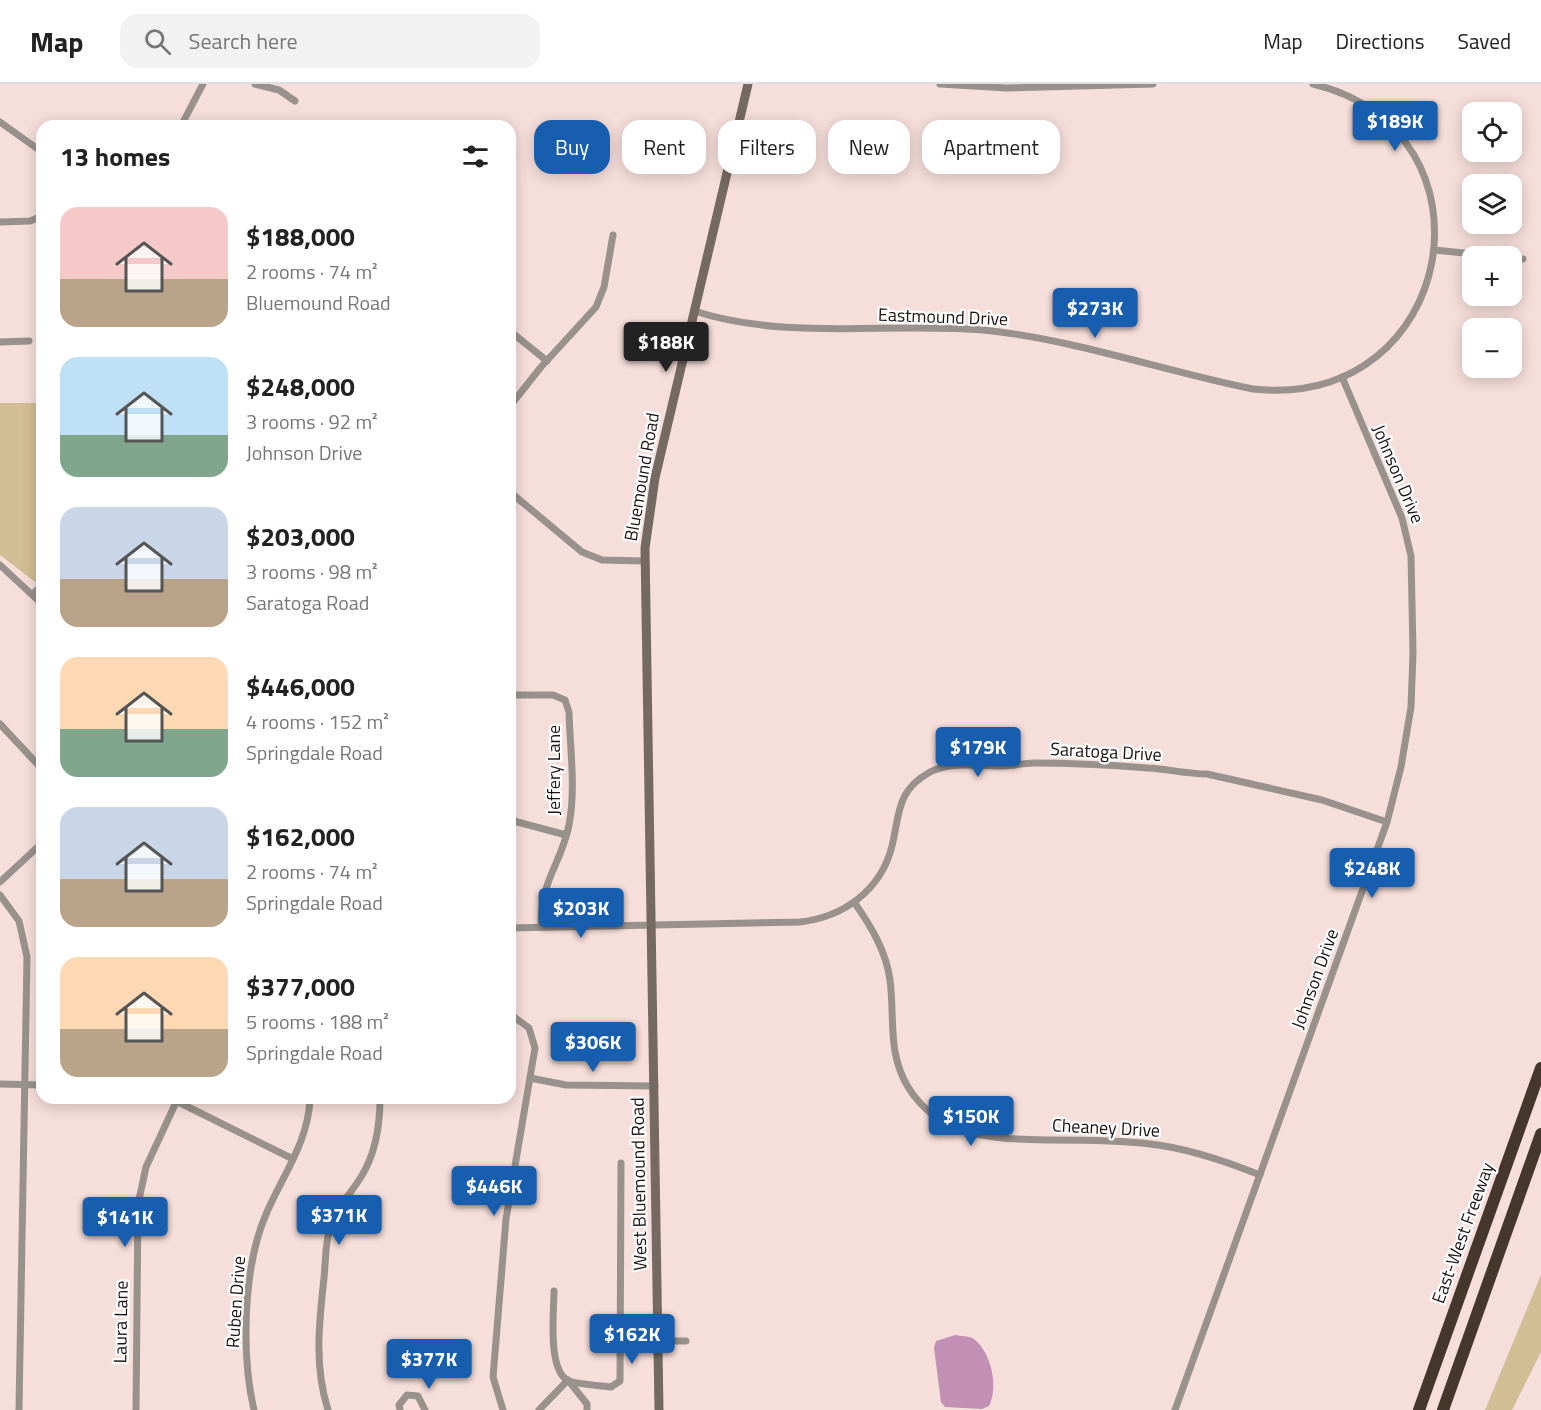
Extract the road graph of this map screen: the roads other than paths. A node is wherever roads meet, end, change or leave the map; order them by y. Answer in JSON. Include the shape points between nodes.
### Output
{"nodes":[{"id":1,"x":203,"y":84,"type":"edge"},
{"id":2,"x":255,"y":84,"type":"edge"},
{"id":3,"x":748,"y":84,"type":"edge"},
{"id":4,"x":940,"y":84,"type":"edge"},
{"id":5,"x":1153,"y":84,"type":"edge"},
{"id":6,"x":1313,"y":84,"type":"edge"},
{"id":7,"x":295,"y":101,"type":"dead end"},
{"id":8,"x":184,"y":120,"type":"edge"},
{"id":9,"x":0,"y":122,"type":"edge"},
{"id":10,"x":36,"y":148,"type":"edge"},
{"id":11,"x":36,"y":218,"type":"edge"},
{"id":12,"x":0,"y":222,"type":"edge"},
{"id":13,"x":613,"y":235,"type":"dead end"},
{"id":14,"x":1434,"y":250,"type":"junction"},
{"id":15,"x":1462,"y":253,"type":"edge"},
{"id":16,"x":694,"y":311,"type":"junction"},
{"id":17,"x":516,"y":336,"type":"edge"},
{"id":18,"x":29,"y":341,"type":"dead end"},
{"id":19,"x":0,"y":342,"type":"edge"},
{"id":20,"x":547,"y":361,"type":"junction"},
{"id":21,"x":1341,"y":377,"type":"junction"},
{"id":22,"x":516,"y":399,"type":"edge"},
{"id":23,"x":516,"y":497,"type":"edge"},
{"id":24,"x":645,"y":561,"type":"junction"},
{"id":25,"x":0,"y":565,"type":"edge"},
{"id":26,"x":36,"y":591,"type":"edge"},
{"id":27,"x":33,"y":594,"type":"junction"},
{"id":28,"x":36,"y":597,"type":"edge"},
{"id":29,"x":646,"y":669,"type":"joint"},
{"id":30,"x":516,"y":695,"type":"edge"},
{"id":31,"x":0,"y":724,"type":"edge"},
{"id":32,"x":36,"y":763,"type":"edge"},
{"id":33,"x":516,"y":822,"type":"edge"},
{"id":34,"x":1387,"y":822,"type":"junction"},
{"id":35,"x":566,"y":835,"type":"junction"},
{"id":36,"x":36,"y":849,"type":"edge"},
{"id":37,"x":0,"y":882,"type":"edge"},
{"id":38,"x":0,"y":895,"type":"edge"},
{"id":39,"x":854,"y":902,"type":"junction"},
{"id":40,"x":651,"y":925,"type":"junction"},
{"id":41,"x":541,"y":927,"type":"junction"},
{"id":42,"x":516,"y":928,"type":"edge"},
{"id":43,"x":516,"y":1018,"type":"edge"},
{"id":44,"x":1541,"y":1068,"type":"edge"},
{"id":45,"x":530,"y":1078,"type":"junction"},
{"id":46,"x":0,"y":1084,"type":"edge"},
{"id":47,"x":25,"y":1085,"type":"junction"},
{"id":48,"x":36,"y":1085,"type":"edge"},
{"id":49,"x":655,"y":1086,"type":"junction"},
{"id":50,"x":173,"y":1104,"type":"edge"},
{"id":51,"x":185,"y":1104,"type":"edge"},
{"id":52,"x":309,"y":1104,"type":"edge"},
{"id":53,"x":380,"y":1104,"type":"edge"},
{"id":54,"x":1541,"y":1134,"type":"edge"},
{"id":55,"x":293,"y":1159,"type":"junction"},
{"id":56,"x":621,"y":1162,"type":"dead end"},
{"id":57,"x":1260,"y":1175,"type":"junction"},
{"id":58,"x":554,"y":1291,"type":"dead end"},
{"id":59,"x":658,"y":1341,"type":"junction"},
{"id":60,"x":686,"y":1341,"type":"dead end"},
{"id":61,"x":568,"y":1380,"type":"junction"},
{"id":62,"x":19,"y":1410,"type":"edge"},
{"id":63,"x":136,"y":1410,"type":"edge"},
{"id":64,"x":254,"y":1410,"type":"edge"},
{"id":65,"x":328,"y":1410,"type":"edge"},
{"id":66,"x":400,"y":1410,"type":"edge"},
{"id":67,"x":425,"y":1410,"type":"edge"},
{"id":68,"x":503,"y":1410,"type":"edge"},
{"id":69,"x":538,"y":1410,"type":"edge"},
{"id":70,"x":587,"y":1410,"type":"edge"},
{"id":71,"x":659,"y":1410,"type":"edge"},
{"id":72,"x":1175,"y":1410,"type":"edge"},
{"id":73,"x":1419,"y":1410,"type":"edge"},
{"id":74,"x":1443,"y":1410,"type":"edge"}],
"edges":[{"from":1,"to":8,"type":"street"},
{"from":2,"to":7,"type":"street","via":[[279,90]]},
{"from":3,"to":16,"type":"main road","name":"Bluemound Road"},
{"from":4,"to":5,"type":"street","via":[[1006,88]]},
{"from":6,"to":14,"type":"street","name":"Eastmound Drive","via":[[1360,102],[1400,136],[1430,194]]},
{"from":9,"to":10,"type":"street"},
{"from":11,"to":12,"type":"street"},
{"from":13,"to":20,"type":"street","via":[[601,298]]},
{"from":14,"to":15,"type":"street"},
{"from":14,"to":21,"type":"street","name":"Eastmound Drive","via":[[1427,286],[1410,320],[1374,358]]},
{"from":16,"to":21,"type":"street","name":"Eastmound Drive","via":[[782,328],[947,328],[1015,334],[1272,391],[1303,390]]},
{"from":16,"to":24,"type":"main road","name":"Bluemound Road","via":[[655,478]]},
{"from":17,"to":20,"type":"street"},
{"from":18,"to":19,"type":"street"},
{"from":20,"to":22,"type":"street"},
{"from":21,"to":34,"type":"street","name":"Johnson Drive","via":[[1402,518],[1412,556],[1411,704]]},
{"from":23,"to":24,"type":"street","via":[[582,552],[602,560]]},
{"from":24,"to":29,"type":"main road","name":"Bluemound Road"},
{"from":25,"to":27,"type":"street"},
{"from":26,"to":27,"type":"street"},
{"from":27,"to":28,"type":"street"},
{"from":29,"to":40,"type":"main road","name":"West Bluemound Road"},
{"from":30,"to":35,"type":"street","name":"Jeffery Lane","via":[[553,695],[568,705],[571,802]]},
{"from":31,"to":32,"type":"street"},
{"from":33,"to":35,"type":"street"},
{"from":34,"to":39,"type":"street","name":"Saratoga Drive","via":[[1322,800],[1207,774],[1103,765],[949,766],[920,778],[903,798],[886,861],[871,886]]},
{"from":34,"to":57,"type":"street","name":"Johnson Drive"},
{"from":35,"to":41,"type":"street","name":"Jeffery Lane","via":[[542,895]]},
{"from":36,"to":37,"type":"street"},
{"from":38,"to":47,"type":"street","via":[[18,921],[26,944]]},
{"from":39,"to":40,"type":"street","name":"Saratoga Drive","via":[[812,921]]},
{"from":39,"to":57,"type":"street","name":"Cheaney Drive","via":[[886,960],[892,1037],[899,1068],[915,1097],[940,1120],[966,1133],[990,1138],[1154,1144],[1207,1156]]},
{"from":40,"to":41,"type":"street","name":"Saratoga Drive"},
{"from":40,"to":49,"type":"main road","name":"West Bluemound Road"},
{"from":41,"to":42,"type":"street","name":"Saratoga Drive"},
{"from":43,"to":45,"type":"street","via":[[529,1028],[535,1048]]},
{"from":44,"to":73,"type":"highway","name":"East-West Freeway"},
{"from":45,"to":49,"type":"street","via":[[566,1085]]},
{"from":45,"to":68,"type":"street","via":[[506,1219],[494,1377]]},
{"from":46,"to":47,"type":"street"},
{"from":47,"to":48,"type":"street"},
{"from":47,"to":62,"type":"street"},
{"from":49,"to":59,"type":"main road","name":"West Bluemound Road"},
{"from":50,"to":63,"type":"street","name":"Laura Lane","via":[[146,1167],[138,1204]]},
{"from":51,"to":55,"type":"street"},
{"from":52,"to":55,"type":"street","name":"Ruben Drive","via":[[306,1128]]},
{"from":53,"to":65,"type":"street","via":[[380,1124],[373,1149],[362,1175],[335,1214],[328,1235],[318,1345]]},
{"from":54,"to":74,"type":"highway"},
{"from":55,"to":64,"type":"street","name":"Ruben Drive","via":[[267,1213],[251,1263],[248,1370]]},
{"from":56,"to":61,"type":"street","via":[[620,1381],[611,1387]]},
{"from":57,"to":72,"type":"street","name":"Johnson Drive"},
{"from":58,"to":61,"type":"street","via":[[554,1354],[559,1373]]},
{"from":59,"to":60,"type":"street"},
{"from":59,"to":71,"type":"main road","name":"West Bluemound Road"},
{"from":61,"to":69,"type":"street"},
{"from":61,"to":70,"type":"street"},
{"from":66,"to":67,"type":"street","via":[[399,1405],[407,1395],[418,1396]]}]}
